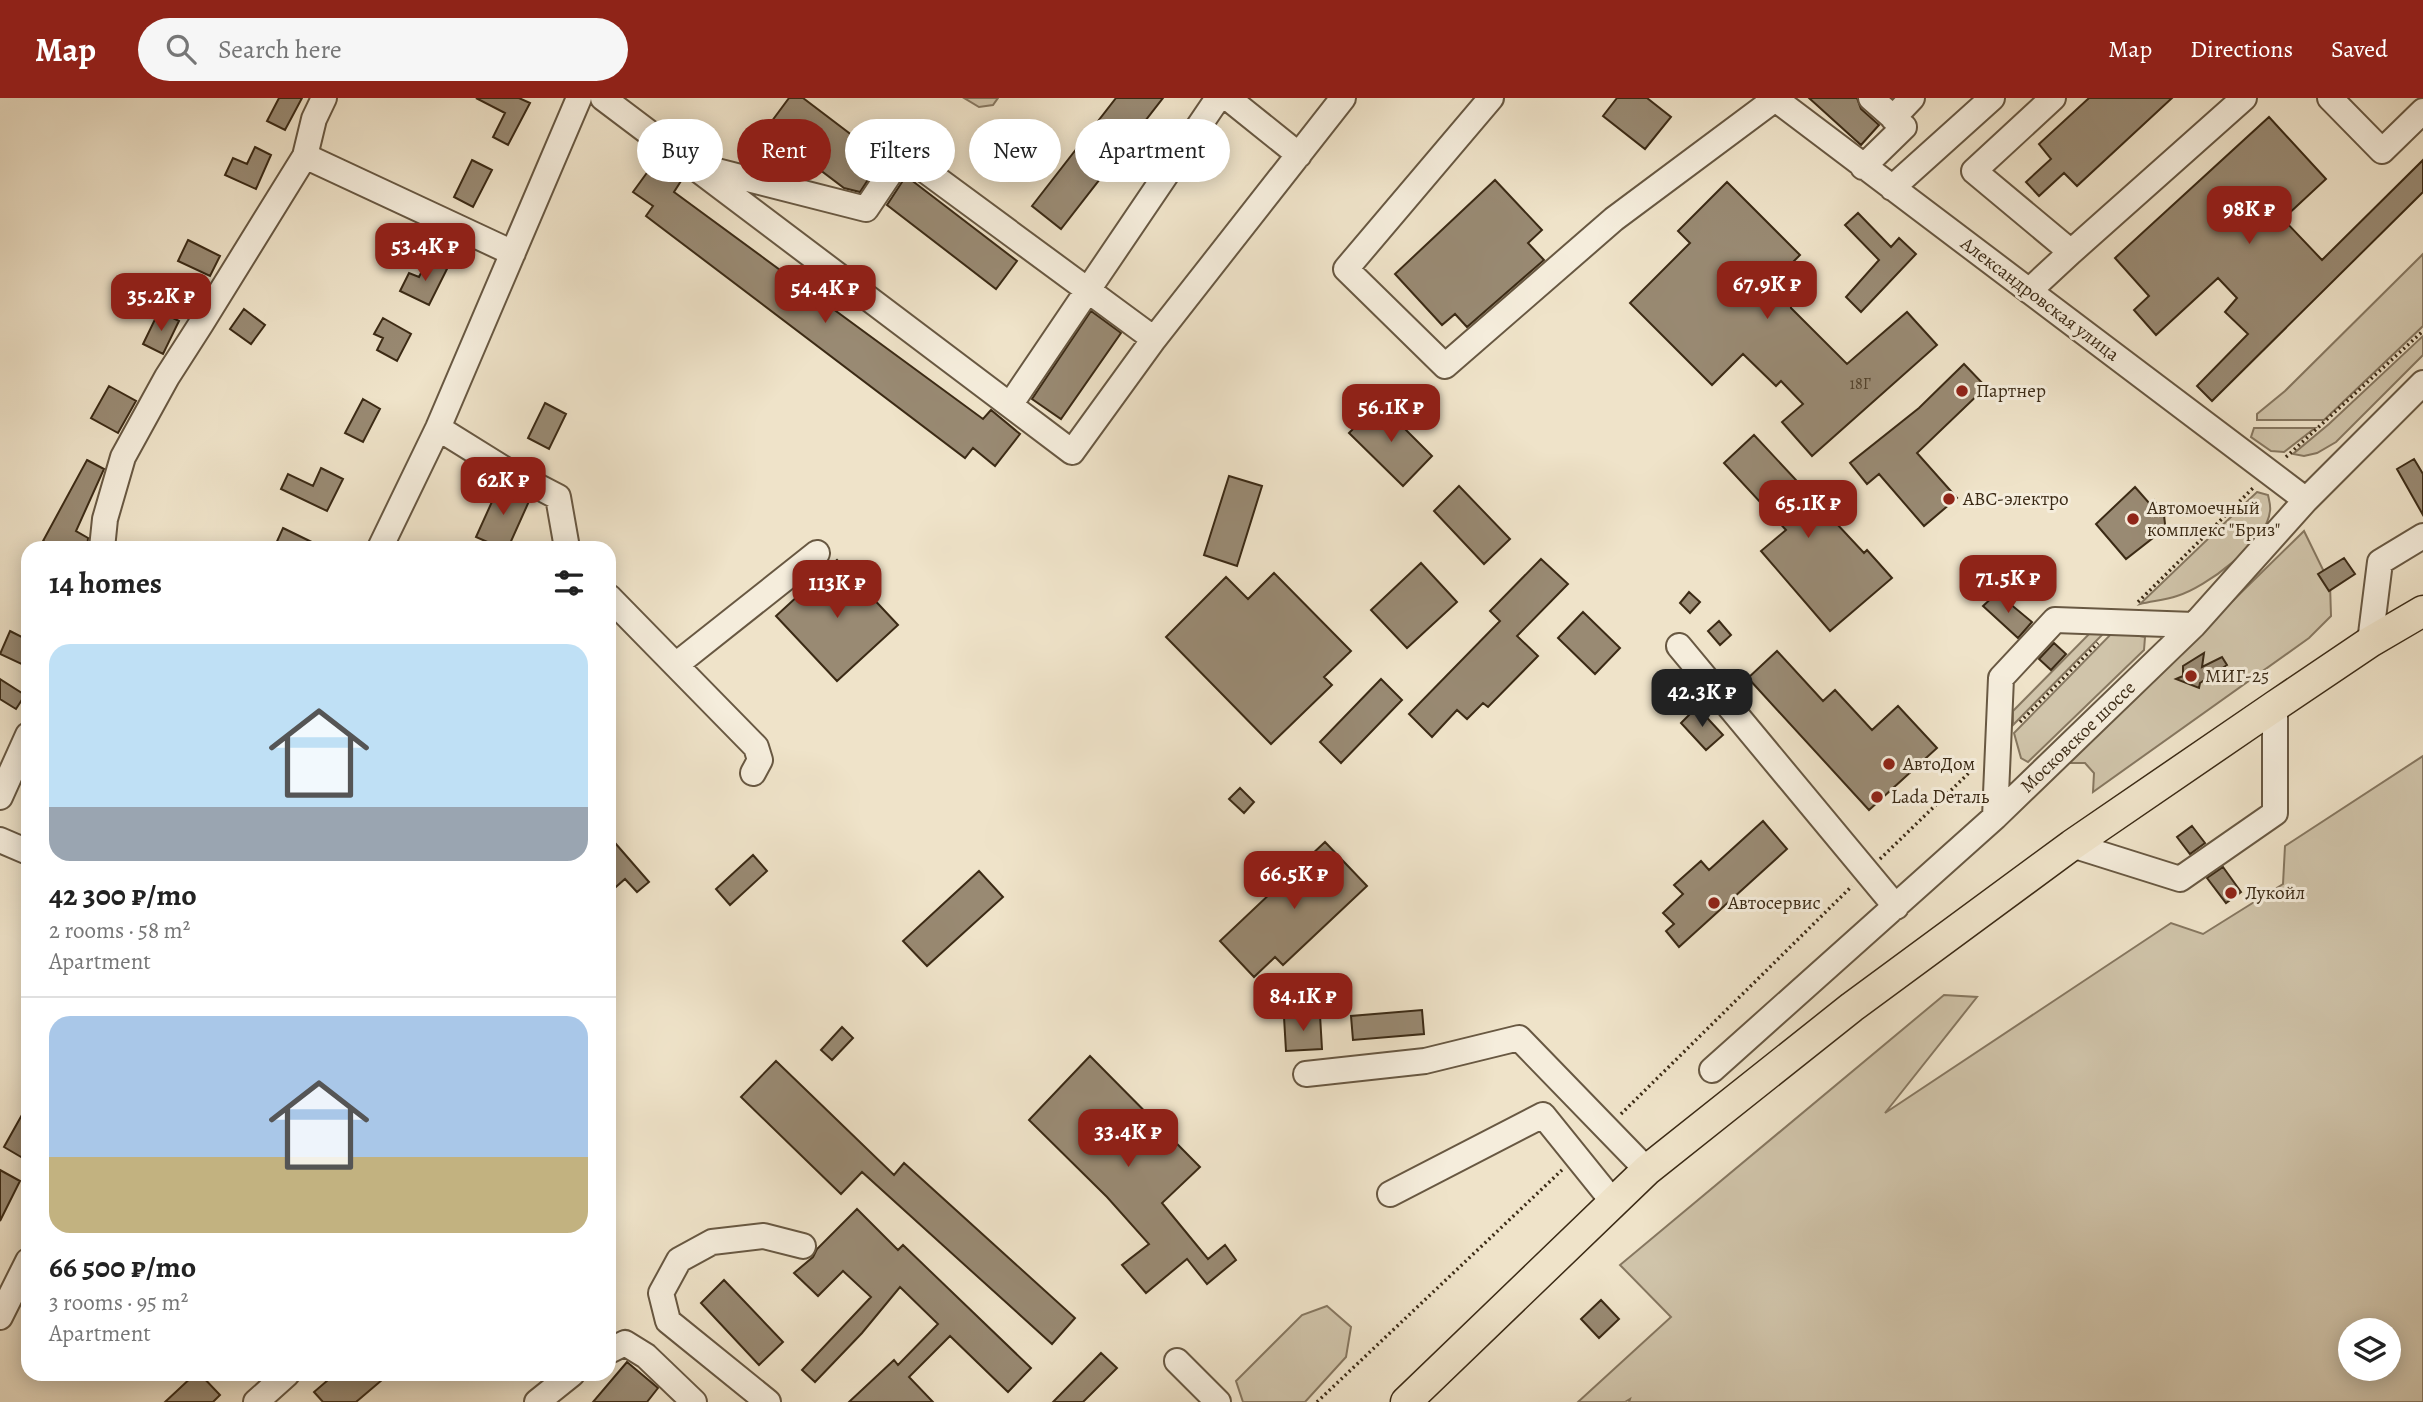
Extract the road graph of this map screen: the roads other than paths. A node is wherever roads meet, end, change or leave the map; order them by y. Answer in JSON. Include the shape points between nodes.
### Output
{"nodes":[{"id":1,"x":324,"y":98,"type":"edge"},
{"id":2,"x":579,"y":98,"type":"edge"},
{"id":3,"x":603,"y":98,"type":"edge"},
{"id":4,"x":1218,"y":98,"type":"edge"},
{"id":5,"x":1228,"y":98,"type":"edge"},
{"id":6,"x":1343,"y":98,"type":"edge"},
{"id":7,"x":1491,"y":98,"type":"edge"},
{"id":8,"x":1871,"y":98,"type":"edge"},
{"id":9,"x":1912,"y":98,"type":"edge"},
{"id":10,"x":1992,"y":98,"type":"edge"},
{"id":11,"x":2053,"y":98,"type":"edge"},
{"id":12,"x":2244,"y":98,"type":"edge"},
{"id":13,"x":2330,"y":98,"type":"edge"},
{"id":14,"x":1775,"y":99,"type":"edge"},
{"id":15,"x":2423,"y":111,"type":"edge"},
{"id":16,"x":1893,"y":118,"type":"junction"},
{"id":17,"x":637,"y":124,"type":"edge"},
{"id":18,"x":1299,"y":155,"type":"junction"},
{"id":19,"x":304,"y":156,"type":"junction"},
{"id":20,"x":1863,"y":167,"type":"junction"},
{"id":21,"x":723,"y":173,"type":"edge"},
{"id":22,"x":715,"y":182,"type":"edge"},
{"id":23,"x":1892,"y":188,"type":"junction"},
{"id":24,"x":2071,"y":252,"type":"junction"},
{"id":25,"x":513,"y":253,"type":"junction"},
{"id":26,"x":1089,"y":290,"type":"junction"},
{"id":27,"x":2029,"y":291,"type":"junction"},
{"id":28,"x":1154,"y":339,"type":"junction"},
{"id":29,"x":2423,"y":383,"type":"edge"},
{"id":30,"x":1010,"y":405,"type":"junction"},
{"id":31,"x":438,"y":428,"type":"junction"},
{"id":32,"x":2306,"y":500,"type":"junction"},
{"id":33,"x":2423,"y":536,"type":"edge"},
{"id":34,"x":103,"y":541,"type":"edge"},
{"id":35,"x":383,"y":541,"type":"edge"},
{"id":36,"x":566,"y":541,"type":"edge"},
{"id":37,"x":817,"y":552,"type":"dead end"},
{"id":38,"x":616,"y":604,"type":"edge"},
{"id":39,"x":2423,"y":611,"type":"edge"},
{"id":40,"x":2194,"y":625,"type":"junction"},
{"id":41,"x":2370,"y":642,"type":"junction"},
{"id":42,"x":1679,"y":646,"type":"dead end"},
{"id":43,"x":677,"y":664,"type":"junction"},
{"id":44,"x":2275,"y":705,"type":"junction"},
{"id":45,"x":21,"y":750,"type":"edge"},
{"id":46,"x":752,"y":773,"type":"dead end"},
{"id":47,"x":0,"y":797,"type":"edge"},
{"id":48,"x":1995,"y":817,"type":"junction"},
{"id":49,"x":0,"y":841,"type":"edge"},
{"id":50,"x":2073,"y":845,"type":"junction"},
{"id":51,"x":21,"y":849,"type":"edge"},
{"id":52,"x":1896,"y":907,"type":"junction"},
{"id":53,"x":1712,"y":1070,"type":"dead end"},
{"id":54,"x":1306,"y":1074,"type":"dead end"},
{"id":55,"x":1647,"y":1170,"type":"junction"},
{"id":56,"x":1390,"y":1194,"type":"dead end"},
{"id":57,"x":1614,"y":1203,"type":"junction"},
{"id":58,"x":803,"y":1246,"type":"dead end"},
{"id":59,"x":21,"y":1275,"type":"edge"},
{"id":60,"x":0,"y":1317,"type":"edge"},
{"id":61,"x":616,"y":1348,"type":"edge"},
{"id":62,"x":1177,"y":1361,"type":"dead end"},
{"id":63,"x":279,"y":1381,"type":"edge"},
{"id":64,"x":563,"y":1381,"type":"edge"},
{"id":65,"x":256,"y":1402,"type":"edge"},
{"id":66,"x":537,"y":1402,"type":"edge"},
{"id":67,"x":694,"y":1402,"type":"edge"},
{"id":68,"x":768,"y":1402,"type":"edge"},
{"id":69,"x":1218,"y":1402,"type":"edge"},
{"id":70,"x":1406,"y":1402,"type":"edge"}],
"edges":[{"from":1,"to":19,"type":"street"},
{"from":2,"to":25,"type":"street"},
{"from":3,"to":17,"type":"street"},
{"from":4,"to":26,"type":"street"},
{"from":5,"to":18,"type":"street"},
{"from":6,"to":18,"type":"street"},
{"from":7,"to":14,"type":"street","via":[[1346,269],[1445,366],[1614,219]]},
{"from":8,"to":16,"type":"street"},
{"from":9,"to":16,"type":"street"},
{"from":10,"to":23,"type":"street"},
{"from":11,"to":24,"type":"street","via":[[1974,171]]},
{"from":12,"to":24,"type":"street"},
{"from":13,"to":15,"type":"street","via":[[2382,152]]},
{"from":14,"to":20,"type":"street","name":"Александровская улица"},
{"from":16,"to":20,"type":"street","via":[[1904,128]]},
{"from":18,"to":28,"type":"street"},
{"from":19,"to":25,"type":"street"},
{"from":19,"to":34,"type":"street","via":[[167,377],[123,457]]},
{"from":20,"to":23,"type":"street","name":"Александровская улица"},
{"from":21,"to":26,"type":"street","via":[[866,209],[903,154]]},
{"from":22,"to":30,"type":"street"},
{"from":23,"to":27,"type":"street","name":"Александровская улица"},
{"from":24,"to":27,"type":"street"},
{"from":25,"to":31,"type":"street"},
{"from":26,"to":28,"type":"street"},
{"from":26,"to":30,"type":"street"},
{"from":27,"to":32,"type":"street","name":"Александровская улица"},
{"from":28,"to":30,"type":"street","via":[[1072,452]]},
{"from":29,"to":32,"type":"street","name":"Московское шоссе"},
{"from":31,"to":35,"type":"street"},
{"from":31,"to":36,"type":"street","via":[[558,497]]},
{"from":32,"to":40,"type":"street","name":"Московское шоссе"},
{"from":33,"to":41,"type":"street","via":[[2380,562]]},
{"from":37,"to":43,"type":"street"},
{"from":38,"to":43,"type":"street"},
{"from":39,"to":41,"type":"main road"},
{"from":40,"to":48,"type":"street","name":"Московское шоссе"},
{"from":40,"to":48,"type":"street","via":[[2055,620],[2001,678]]},
{"from":41,"to":44,"type":"main road"},
{"from":42,"to":52,"type":"street"},
{"from":43,"to":46,"type":"street","via":[[756,747],[760,761]]},
{"from":44,"to":50,"type":"main road"},
{"from":44,"to":50,"type":"street","via":[[2276,813],[2180,879]]},
{"from":45,"to":47,"type":"street"},
{"from":48,"to":52,"type":"street","name":"Московское шоссе"},
{"from":49,"to":51,"type":"street"},
{"from":50,"to":55,"type":"main road","via":[[1852,1007]]},
{"from":52,"to":53,"type":"street","name":"Московское шоссе"},
{"from":54,"to":55,"type":"street","via":[[1425,1061],[1519,1038]]},
{"from":55,"to":57,"type":"main road"},
{"from":56,"to":57,"type":"street","via":[[1543,1115]]},
{"from":57,"to":70,"type":"main road"},
{"from":58,"to":68,"type":"street","via":[[764,1236],[712,1242],[679,1260],[661,1293],[668,1321]]},
{"from":59,"to":60,"type":"street"},
{"from":61,"to":67,"type":"street","via":[[625,1343],[646,1356]]},
{"from":62,"to":69,"type":"street"},
{"from":63,"to":65,"type":"street"},
{"from":64,"to":66,"type":"street"}]}
